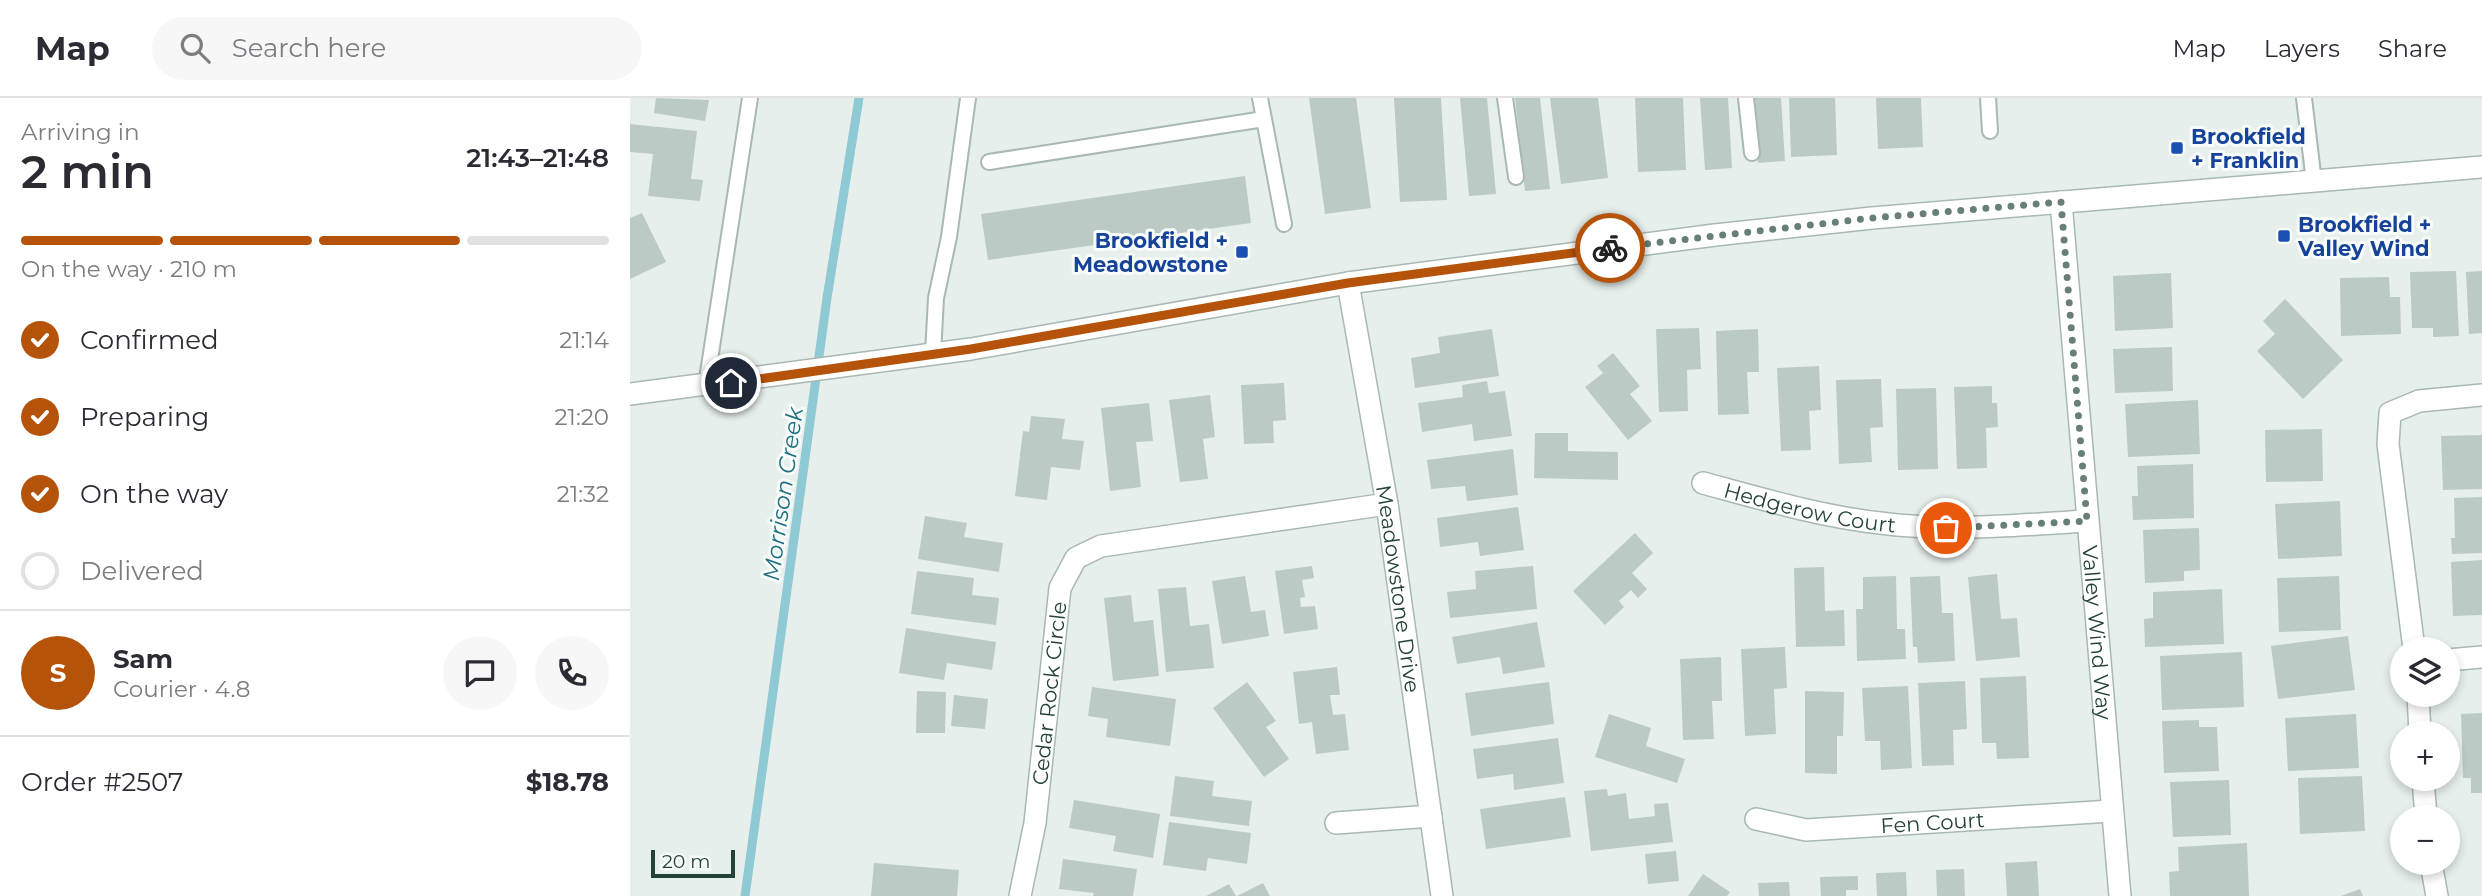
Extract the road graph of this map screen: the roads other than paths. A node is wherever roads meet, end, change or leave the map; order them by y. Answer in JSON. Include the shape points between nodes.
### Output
{"nodes":[{"id":1,"x":750,"y":98,"type":"edge"},
{"id":2,"x":968,"y":98,"type":"edge"},
{"id":3,"x":1260,"y":98,"type":"edge"},
{"id":4,"x":1505,"y":98,"type":"edge"},
{"id":5,"x":1746,"y":98,"type":"edge"},
{"id":6,"x":1988,"y":98,"type":"edge"},
{"id":7,"x":2304,"y":98,"type":"edge"},
{"id":8,"x":1264,"y":120,"type":"junction"},
{"id":9,"x":1990,"y":131,"type":"dead end"},
{"id":10,"x":1752,"y":153,"type":"dead end"},
{"id":11,"x":989,"y":162,"type":"dead end"},
{"id":12,"x":2482,"y":167,"type":"edge"},
{"id":13,"x":1516,"y":177,"type":"dead end"},
{"id":14,"x":2314,"y":183,"type":"junction"},
{"id":15,"x":2061,"y":202,"type":"junction"},
{"id":16,"x":1284,"y":224,"type":"dead end"},
{"id":17,"x":1348,"y":283,"type":"junction"},
{"id":18,"x":933,"y":354,"type":"junction"},
{"id":19,"x":706,"y":386,"type":"junction"},
{"id":20,"x":630,"y":394,"type":"edge"},
{"id":21,"x":2482,"y":396,"type":"edge"},
{"id":22,"x":1703,"y":483,"type":"dead end"},
{"id":23,"x":1387,"y":504,"type":"junction"},
{"id":24,"x":2087,"y":521,"type":"junction"},
{"id":25,"x":2412,"y":637,"type":"edge"},
{"id":26,"x":2482,"y":657,"type":"edge"},
{"id":27,"x":2460,"y":659,"type":"edge"},
{"id":28,"x":2111,"y":811,"type":"junction"},
{"id":29,"x":1431,"y":816,"type":"junction"},
{"id":30,"x":1756,"y":819,"type":"dead end"},
{"id":31,"x":1336,"y":823,"type":"dead end"},
{"id":32,"x":2433,"y":875,"type":"edge"},
{"id":33,"x":1020,"y":896,"type":"edge"},
{"id":34,"x":1442,"y":896,"type":"edge"},
{"id":35,"x":2120,"y":896,"type":"edge"},
{"id":36,"x":2437,"y":896,"type":"edge"}],
"edges":[{"from":1,"to":19,"type":"lane"},
{"from":2,"to":18,"type":"lane","via":[[936,298]]},
{"from":3,"to":8,"type":"lane"},
{"from":4,"to":13,"type":"lane"},
{"from":5,"to":10,"type":"lane"},
{"from":6,"to":9,"type":"lane"},
{"from":7,"to":14,"type":"lane"},
{"from":8,"to":11,"type":"lane"},
{"from":8,"to":16,"type":"lane"},
{"from":12,"to":14,"type":"street"},
{"from":14,"to":15,"type":"street"},
{"from":15,"to":17,"type":"street","via":[[1716,235]]},
{"from":15,"to":24,"type":"street","name":"Valley Wind Way"},
{"from":17,"to":18,"type":"street"},
{"from":17,"to":23,"type":"street","name":"Meadowstone Drive"},
{"from":18,"to":19,"type":"street"},
{"from":19,"to":20,"type":"street"},
{"from":21,"to":25,"type":"street","via":[[2419,401],[2390,413],[2388,444]]},
{"from":22,"to":24,"type":"street","name":"Hedgerow Court","via":[[1798,509],[1880,523],[1946,528]]},
{"from":23,"to":29,"type":"street","name":"Meadowstone Drive"},
{"from":23,"to":33,"type":"street","name":"Cedar Rock Circle","via":[[1101,546],[1076,558],[1060,588],[1035,823]]},
{"from":24,"to":28,"type":"street","name":"Valley Wind Way"},
{"from":26,"to":27,"type":"street"},
{"from":28,"to":30,"type":"street","name":"Fen Court","via":[[1806,830]]},
{"from":28,"to":35,"type":"street","name":"Valley Wind Way"},
{"from":29,"to":31,"type":"street"},
{"from":29,"to":34,"type":"street","name":"Meadowstone Drive"},
{"from":32,"to":36,"type":"street"}]}
